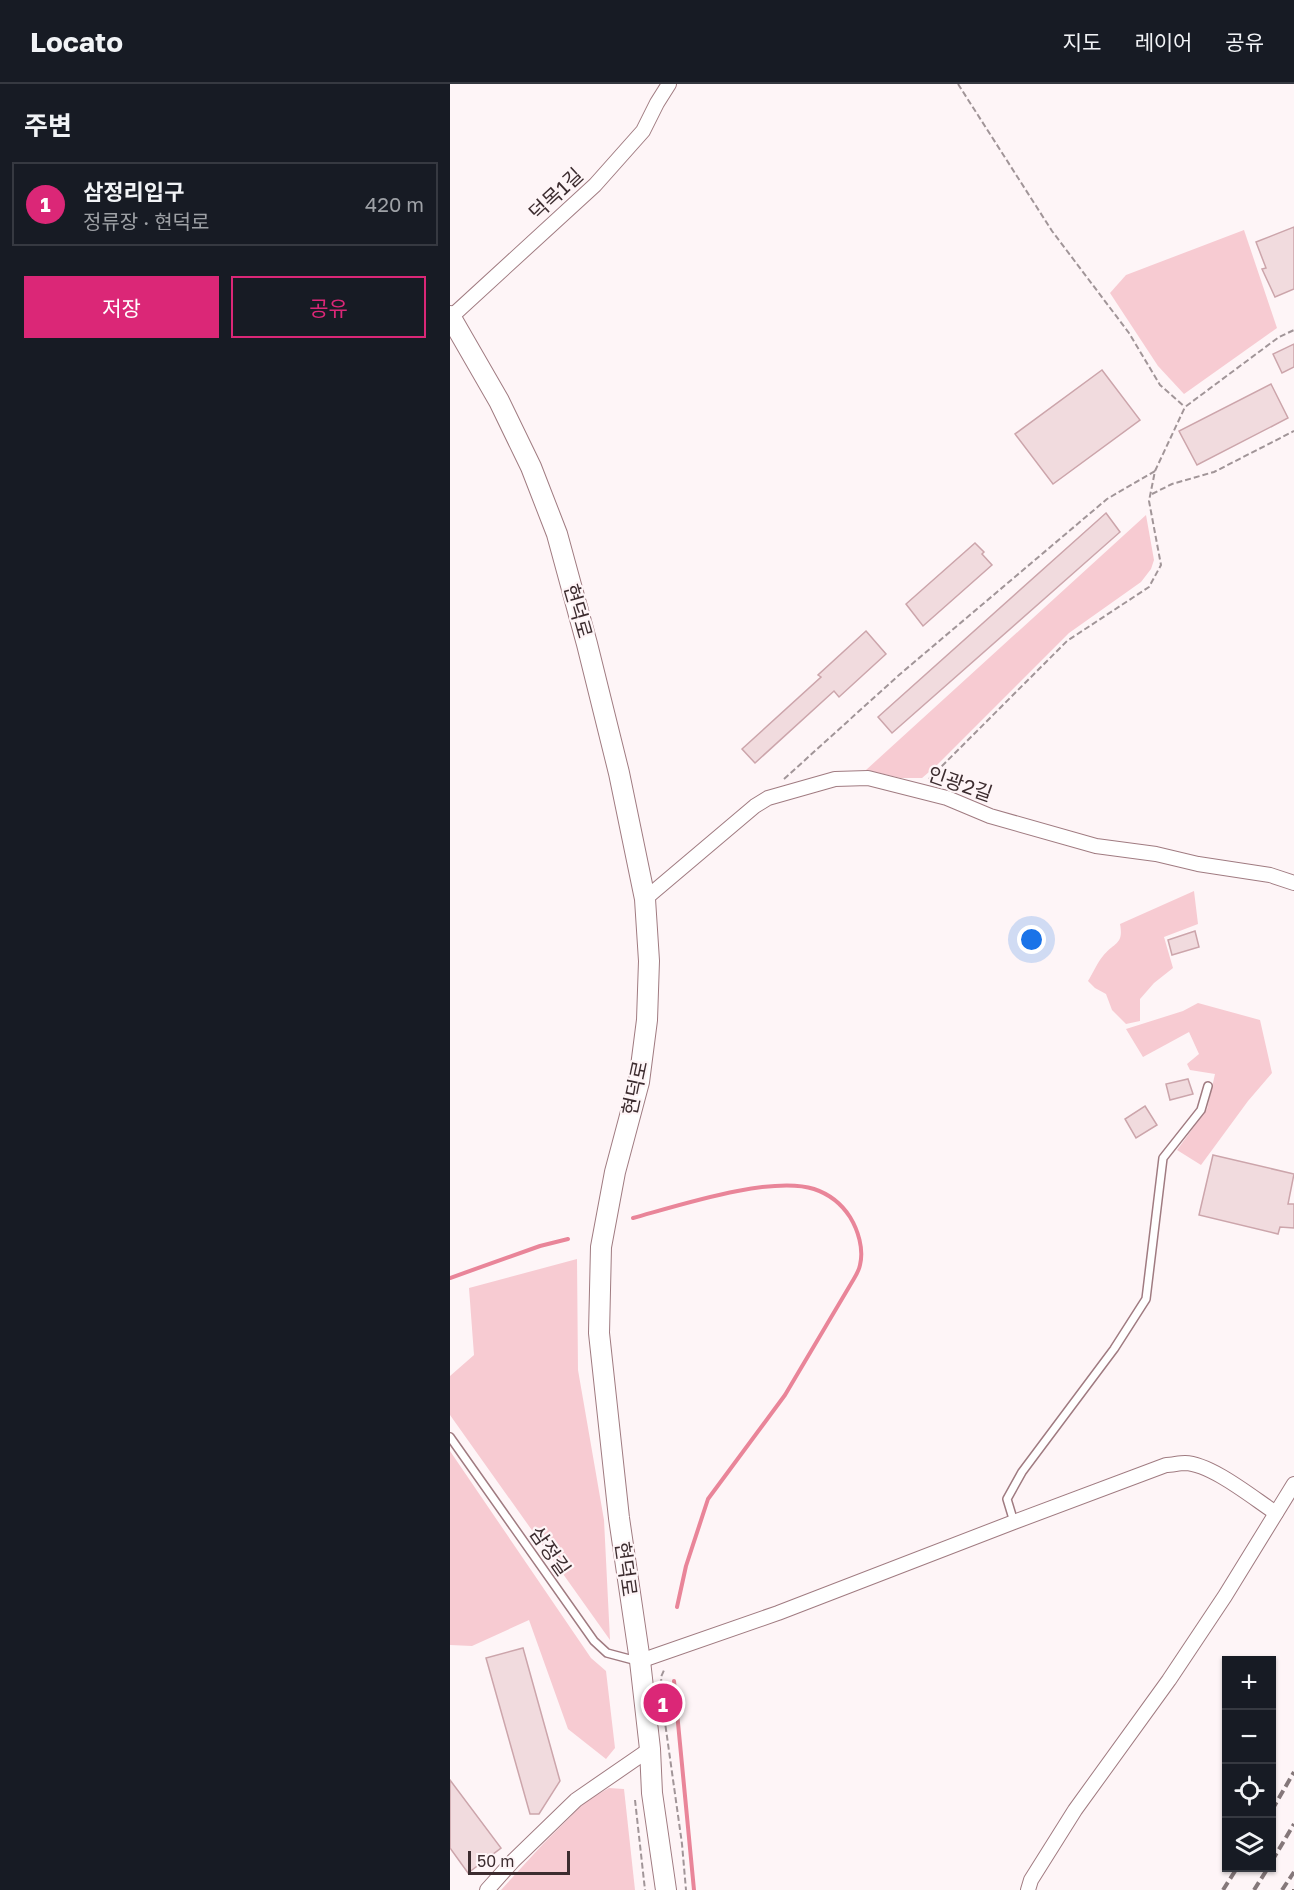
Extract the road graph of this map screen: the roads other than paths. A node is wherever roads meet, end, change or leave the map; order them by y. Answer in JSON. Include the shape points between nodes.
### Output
{"nodes":[{"id":1,"x":669,"y":84,"type":"edge"},
{"id":2,"x":450,"y":316,"type":"edge"},
{"id":3,"x":1294,"y":883,"type":"edge"},
{"id":4,"x":645,"y":899,"type":"junction"},
{"id":5,"x":1208,"y":1086,"type":"dead end"},
{"id":6,"x":450,"y":1437,"type":"edge"},
{"id":7,"x":1294,"y":1484,"type":"edge"},
{"id":8,"x":1276,"y":1513,"type":"junction"},
{"id":9,"x":1014,"y":1522,"type":"junction"},
{"id":10,"x":640,"y":1661,"type":"junction"},
{"id":11,"x":650,"y":1749,"type":"junction"},
{"id":12,"x":488,"y":1890,"type":"edge"},
{"id":13,"x":666,"y":1890,"type":"edge"},
{"id":14,"x":1028,"y":1890,"type":"edge"}],
"edges":[{"from":1,"to":2,"type":"street","name":"덕목1길","via":[[643,131],[595,185]]},
{"from":2,"to":4,"type":"main road","name":"현덕로","via":[[499,401],[531,467],[556,534],[588,644]]},
{"from":3,"to":4,"type":"street","name":"인광2길","via":[[1270,875],[1096,846],[990,816],[947,798],[867,778],[835,779],[768,798]]},
{"from":4,"to":10,"type":"main road","name":"현덕로","via":[[647,1020],[639,1082],[615,1172],[601,1247],[599,1333],[619,1518]]},
{"from":5,"to":9,"type":"lane","via":[[1201,1110],[1163,1158],[1146,1299],[1114,1349],[1022,1472],[1007,1499]]},
{"from":6,"to":10,"type":"lane","name":"삼정길","via":[[594,1641],[608,1653]]},
{"from":7,"to":8,"type":"street"},
{"from":8,"to":9,"type":"street","via":[[1222,1477],[1185,1463],[1147,1472]]},
{"from":8,"to":14,"type":"street","via":[[1169,1680],[1075,1810]]},
{"from":9,"to":10,"type":"street","via":[[778,1613]]},
{"from":10,"to":11,"type":"main road","name":"현덕로"},
{"from":11,"to":12,"type":"street","via":[[576,1800]]},
{"from":11,"to":13,"type":"main road","name":"현덕로"}]}
